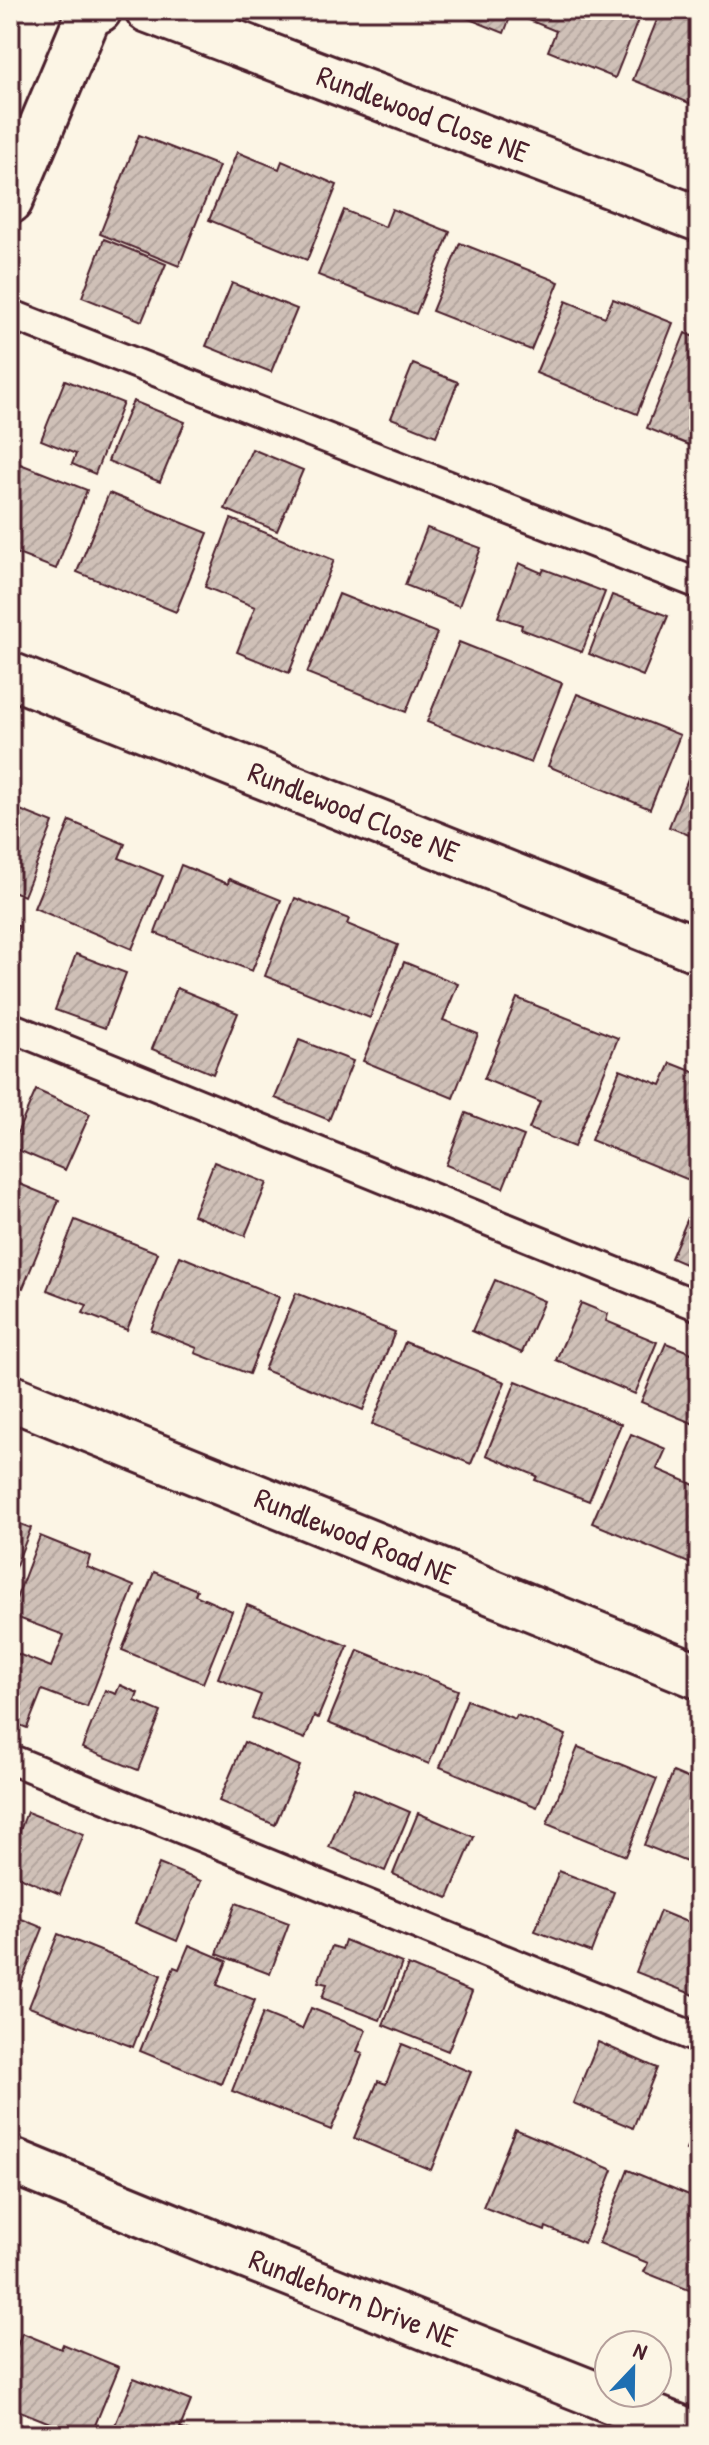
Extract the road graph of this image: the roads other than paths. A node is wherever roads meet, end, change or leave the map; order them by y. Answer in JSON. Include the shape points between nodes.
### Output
{"nodes":[{"id":1,"x":99,"y":10,"type":"edge"},
{"id":2,"x":148,"y":10,"type":"edge"},
{"id":3,"x":10,"y":201,"type":"edge"},
{"id":4,"x":699,"y":219,"type":"edge"},
{"id":5,"x":10,"y":314,"type":"edge"},
{"id":6,"x":699,"y":584,"type":"edge"},
{"id":7,"x":10,"y":675,"type":"edge"},
{"id":8,"x":699,"y":950,"type":"edge"},
{"id":9,"x":10,"y":1027,"type":"edge"},
{"id":10,"x":699,"y":1306,"type":"edge"},
{"id":11,"x":10,"y":1397,"type":"edge"},
{"id":12,"x":699,"y":1676,"type":"edge"},
{"id":13,"x":10,"y":1759,"type":"edge"},
{"id":14,"x":699,"y":2039,"type":"edge"},
{"id":15,"x":10,"y":2160,"type":"edge"},
{"id":16,"x":698,"y":2435,"type":"edge"}],
"edges":[{"from":1,"to":3,"type":"street","via":[[89,14]]},
{"from":2,"to":4,"type":"street","name":"Rundlewood Close NE"},
{"from":5,"to":6,"type":"lane"},
{"from":7,"to":8,"type":"street","name":"Rundlewood Close NE"},
{"from":9,"to":10,"type":"lane"},
{"from":11,"to":12,"type":"street","name":"Rundlewood Road NE"},
{"from":13,"to":14,"type":"lane"},
{"from":15,"to":16,"type":"street","name":"Rundlehorn Drive NE"}]}
